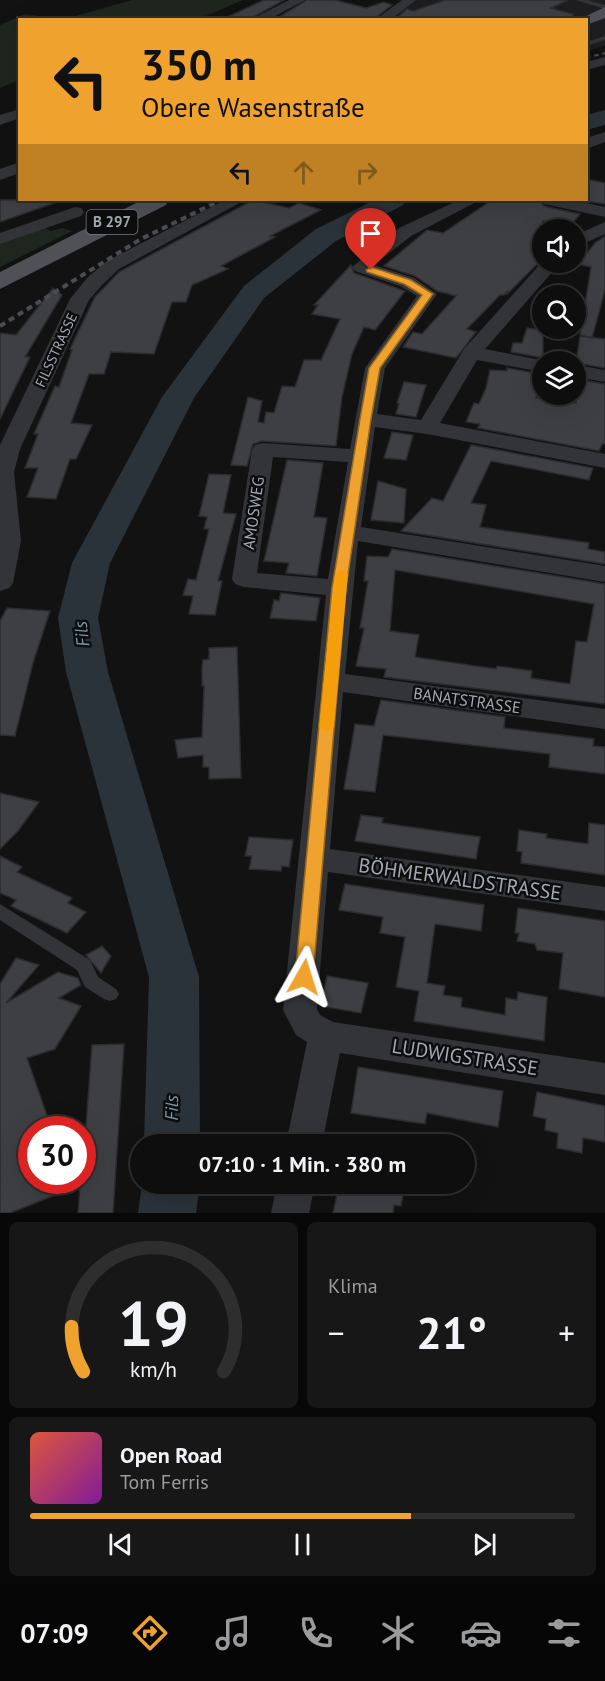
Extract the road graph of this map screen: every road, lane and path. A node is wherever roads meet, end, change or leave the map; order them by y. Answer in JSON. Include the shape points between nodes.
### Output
{"nodes":[{"id":1,"x":299,"y":0,"type":"edge"},
{"id":2,"x":410,"y":0,"type":"edge"},
{"id":3,"x":579,"y":0,"type":"edge"},
{"id":4,"x":605,"y":7,"type":"edge"},
{"id":5,"x":605,"y":12,"type":"edge"},
{"id":6,"x":260,"y":18,"type":"edge"},
{"id":7,"x":384,"y":18,"type":"edge"},
{"id":8,"x":588,"y":19,"type":"edge"},
{"id":9,"x":605,"y":38,"type":"edge"},
{"id":10,"x":588,"y":43,"type":"edge"},
{"id":11,"x":605,"y":60,"type":"edge"},
{"id":12,"x":588,"y":65,"type":"edge"},
{"id":13,"x":18,"y":114,"type":"edge"},
{"id":14,"x":0,"y":120,"type":"edge"},
{"id":15,"x":605,"y":137,"type":"edge"},
{"id":16,"x":588,"y":145,"type":"edge"},
{"id":17,"x":588,"y":147,"type":"edge"},
{"id":18,"x":605,"y":153,"type":"edge"},
{"id":19,"x":18,"y":168,"type":"edge"},
{"id":20,"x":0,"y":175,"type":"edge"},
{"id":21,"x":156,"y":201,"type":"edge"},
{"id":22,"x":235,"y":201,"type":"edge"},
{"id":23,"x":470,"y":201,"type":"edge"},
{"id":24,"x":555,"y":201,"type":"edge"},
{"id":25,"x":75,"y":212,"type":"dead end"},
{"id":26,"x":605,"y":212,"type":"edge"},
{"id":27,"x":605,"y":227,"type":"edge"},
{"id":28,"x":586,"y":237,"type":"edge"},
{"id":29,"x":0,"y":239,"type":"edge"},
{"id":30,"x":542,"y":273,"type":"edge"},
{"id":31,"x":0,"y":282,"type":"edge"},
{"id":32,"x":471,"y":353,"type":"junction"},
{"id":33,"x":532,"y":364,"type":"edge"},
{"id":34,"x":586,"y":373,"type":"edge"},
{"id":35,"x":605,"y":376,"type":"edge"},
{"id":36,"x":365,"y":419,"type":"junction"},
{"id":37,"x":427,"y":427,"type":"junction"},
{"id":38,"x":361,"y":456,"type":"junction"},
{"id":39,"x":605,"y":461,"type":"edge"},
{"id":40,"x":348,"y":532,"type":"junction"},
{"id":41,"x":605,"y":574,"type":"edge"},
{"id":42,"x":0,"y":583,"type":"edge"},
{"id":43,"x":339,"y":588,"type":"junction"},
{"id":44,"x":330,"y":681,"type":"junction"},
{"id":45,"x":605,"y":719,"type":"edge"},
{"id":46,"x":316,"y":859,"type":"junction"},
{"id":47,"x":605,"y":899,"type":"edge"},
{"id":48,"x":0,"y":911,"type":"edge"},
{"id":49,"x":110,"y":994,"type":"dead end"},
{"id":50,"x":326,"y":1036,"type":"junction"},
{"id":51,"x":605,"y":1079,"type":"edge"},
{"id":52,"x":306,"y":1134,"type":"edge"},
{"id":53,"x":294,"y":1194,"type":"edge"},
{"id":54,"x":290,"y":1213,"type":"edge"}],
"edges":[{"from":1,"to":6,"type":"street"},
{"from":2,"to":7,"type":"street"},
{"from":3,"to":4,"type":"lane"},
{"from":5,"to":8,"type":"main road"},
{"from":9,"to":10,"type":"lane"},
{"from":11,"to":12,"type":"street"},
{"from":13,"to":14,"type":"street"},
{"from":15,"to":16,"type":"street"},
{"from":17,"to":18,"type":"street"},
{"from":19,"to":20,"type":"street"},
{"from":21,"to":31,"type":"main road","number":"B 297"},
{"from":22,"to":42,"type":"street","name":"FILSSTRASSE","via":[[113,266],[80,298],[9,449],[3,472],[9,541]]},
{"from":23,"to":36,"type":"street","via":[[405,232],[361,267],[407,282],[428,294],[375,368]]},
{"from":24,"to":26,"type":"street"},
{"from":25,"to":29,"type":"street"},
{"from":27,"to":28,"type":"street"},
{"from":30,"to":32,"type":"street"},
{"from":32,"to":33,"type":"street"},
{"from":32,"to":37,"type":"street"},
{"from":34,"to":35,"type":"street"},
{"from":36,"to":37,"type":"street"},
{"from":36,"to":38,"type":"street"},
{"from":37,"to":39,"type":"street"},
{"from":38,"to":40,"type":"street"},
{"from":38,"to":43,"type":"street","name":"AMOSWEG","via":[[262,450],[244,579]]},
{"from":40,"to":41,"type":"street"},
{"from":40,"to":43,"type":"street"},
{"from":43,"to":44,"type":"street"},
{"from":44,"to":45,"type":"street","name":"BANATSTRASSE"},
{"from":44,"to":46,"type":"street"},
{"from":46,"to":47,"type":"street","name":"BÖHMERWALDSTRASSE"},
{"from":46,"to":50,"type":"street","via":[[300,1010],[308,1025]]},
{"from":48,"to":49,"type":"lane","via":[[84,964],[92,982]]},
{"from":50,"to":51,"type":"street","name":"LUDWIGSTRASSE"},
{"from":50,"to":52,"type":"street"},
{"from":53,"to":54,"type":"street"}]}
